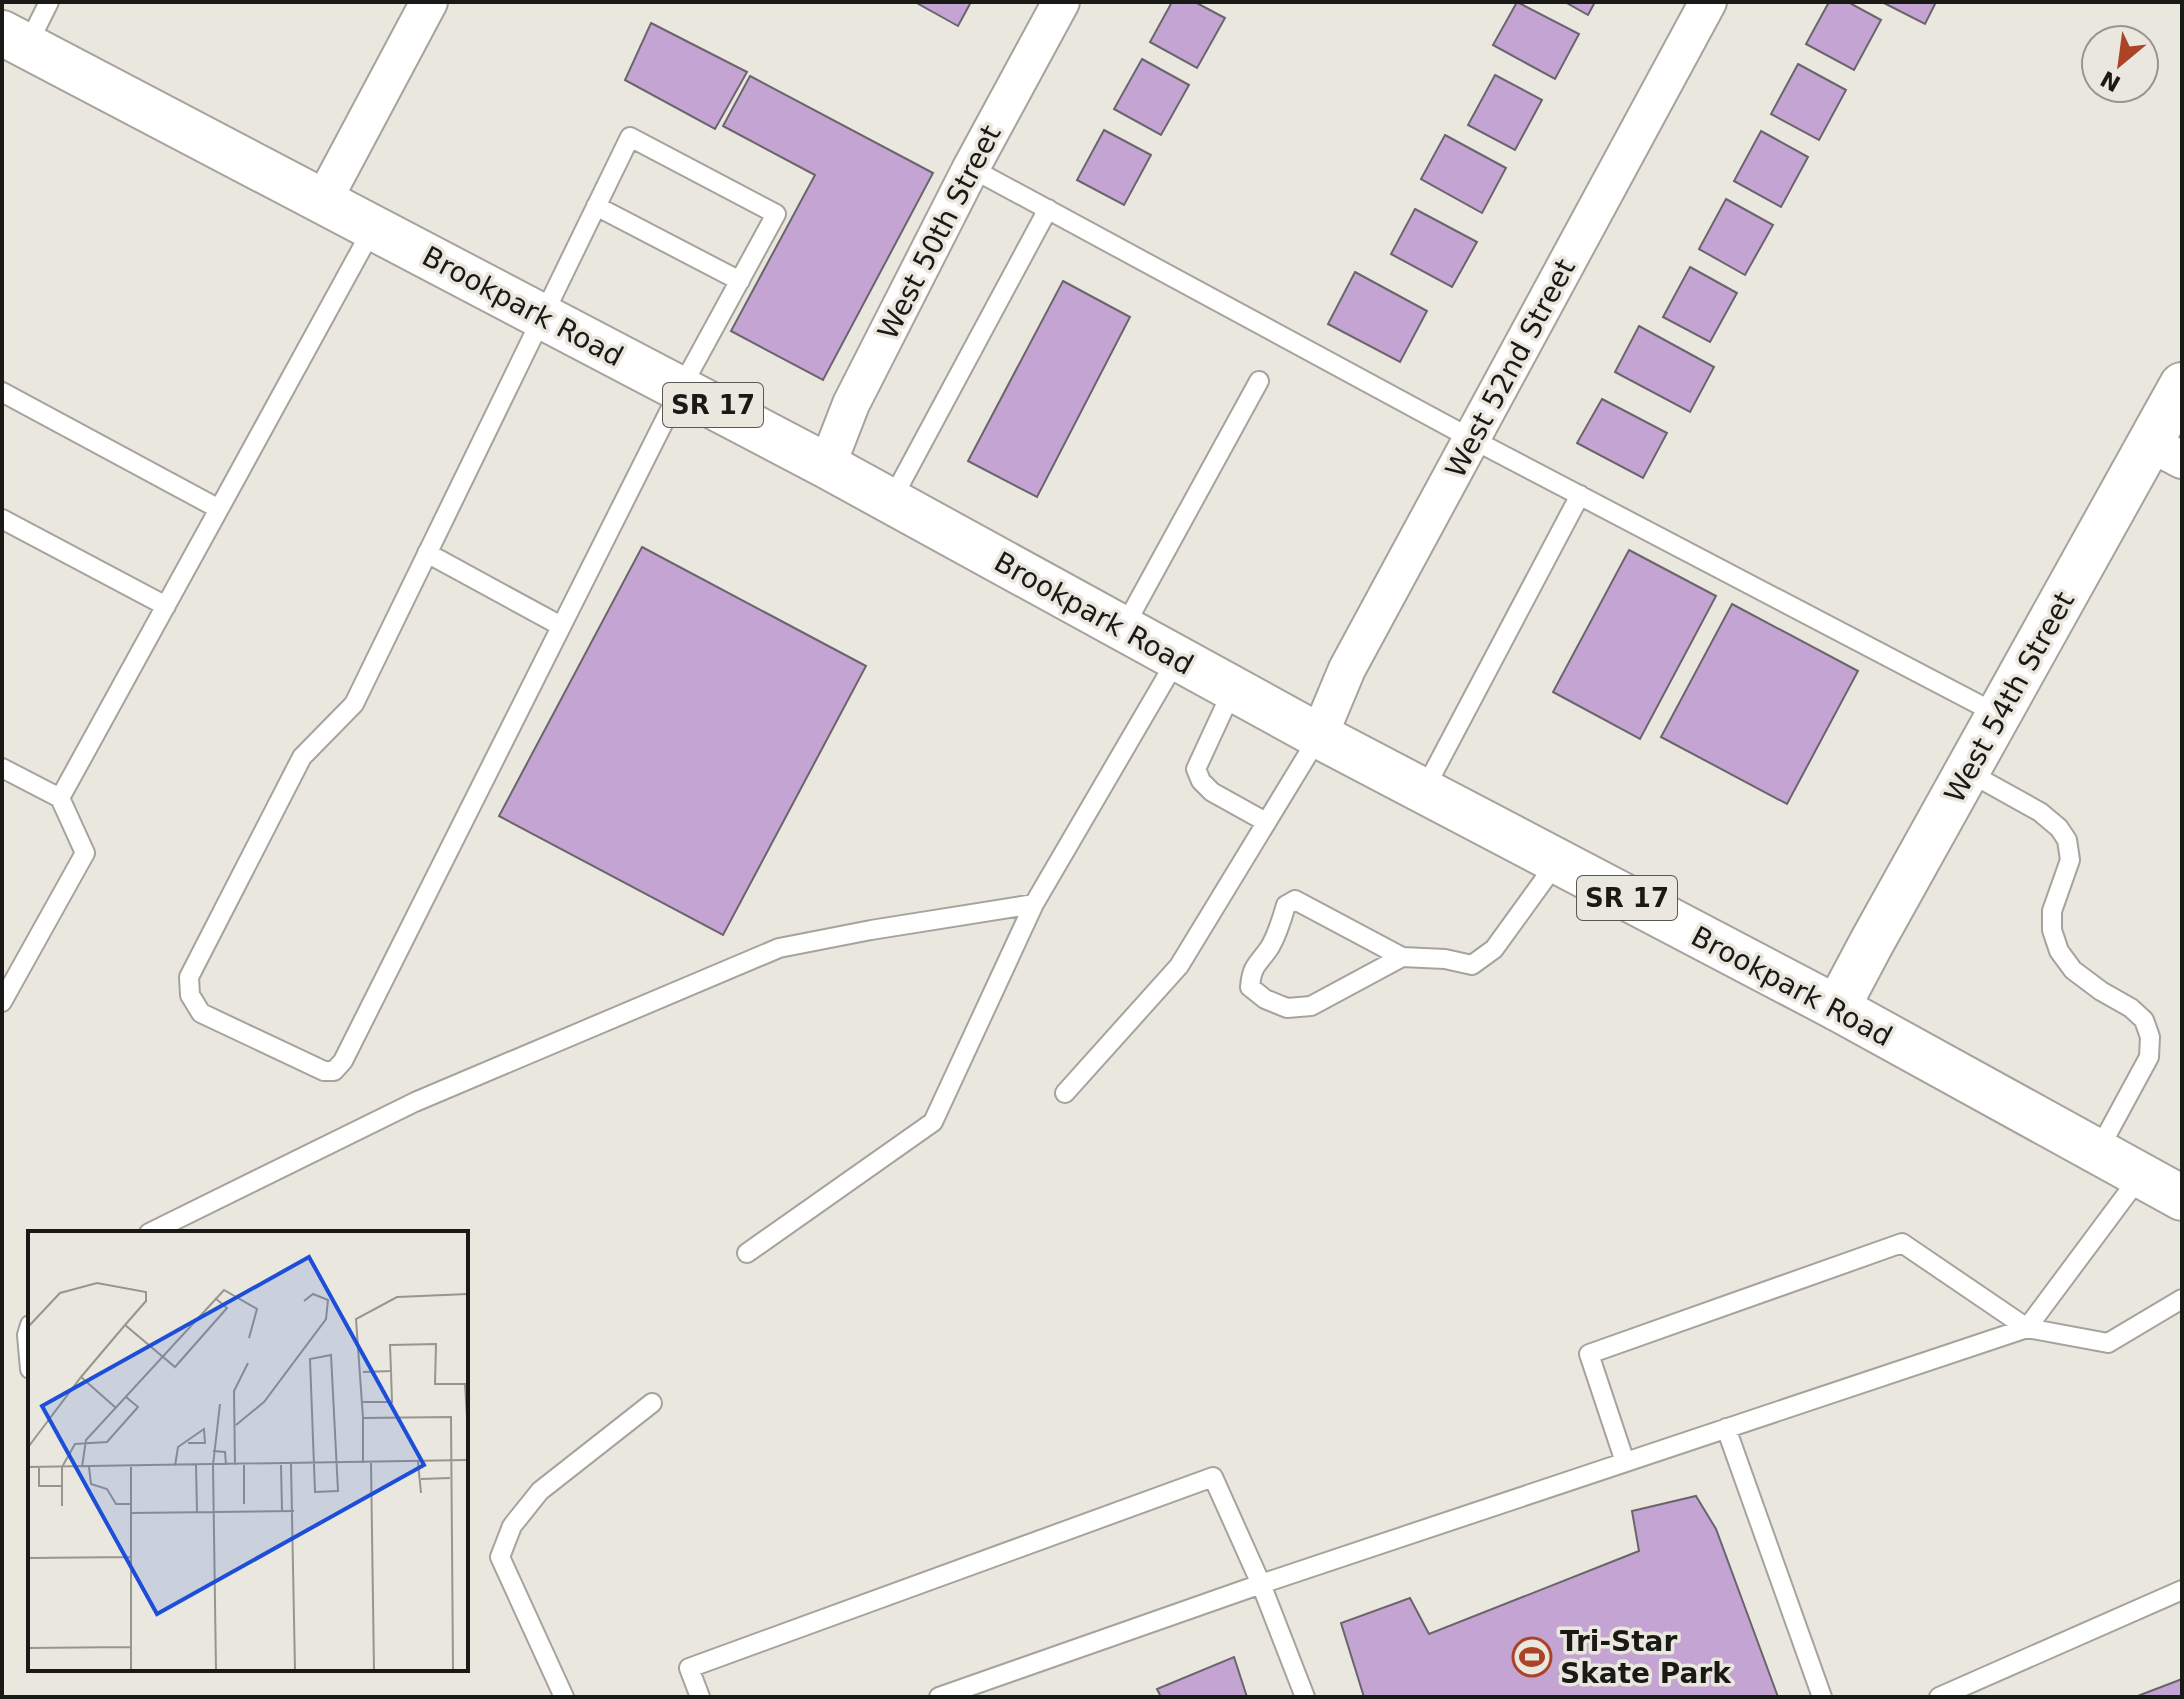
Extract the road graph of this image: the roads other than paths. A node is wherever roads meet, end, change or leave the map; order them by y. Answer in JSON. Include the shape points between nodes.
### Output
{"nodes":[{"id":1,"x":49,"y":2,"type":"edge"},
{"id":2,"x":429,"y":2,"type":"edge"},
{"id":3,"x":1061,"y":2,"type":"edge"},
{"id":4,"x":1708,"y":2,"type":"edge"},
{"id":5,"x":14,"y":40,"type":"edge"},
{"id":6,"x":971,"y":168,"type":"junction"},
{"id":7,"x":323,"y":201,"type":"junction"},
{"id":8,"x":596,"y":206,"type":"junction"},
{"id":9,"x":1048,"y":209,"type":"junction"},
{"id":10,"x":373,"y":228,"type":"junction"},
{"id":11,"x":740,"y":281,"type":"junction"},
{"id":12,"x":542,"y":316,"type":"junction"},
{"id":13,"x":1259,"y":381,"type":"dead end"},
{"id":14,"x":2182,"y":385,"type":"edge"},
{"id":15,"x":681,"y":388,"type":"junction"},
{"id":16,"x":2,"y":392,"type":"edge"},
{"id":17,"x":1472,"y":439,"type":"junction"},
{"id":18,"x":2166,"y":452,"type":"edge"},
{"id":19,"x":827,"y":466,"type":"junction"},
{"id":20,"x":1580,"y":495,"type":"junction"},
{"id":21,"x":891,"y":501,"type":"junction"},
{"id":22,"x":219,"y":509,"type":"junction"},
{"id":23,"x":2,"y":519,"type":"edge"},
{"id":24,"x":427,"y":553,"type":"junction"},
{"id":25,"x":166,"y":606,"type":"junction"},
{"id":26,"x":561,"y":626,"type":"junction"},
{"id":27,"x":1123,"y":629,"type":"junction"},
{"id":28,"x":1177,"y":659,"type":"junction"},
{"id":29,"x":1233,"y":689,"type":"junction"},
{"id":30,"x":1999,"y":715,"type":"junction"},
{"id":31,"x":1319,"y":736,"type":"junction"},
{"id":32,"x":2,"y":768,"type":"edge"},
{"id":33,"x":1968,"y":772,"type":"junction"},
{"id":34,"x":1423,"y":792,"type":"junction"},
{"id":35,"x":60,"y":798,"type":"junction"},
{"id":36,"x":1266,"y":822,"type":"junction"},
{"id":37,"x":1557,"y":862,"type":"junction"},
{"id":38,"x":1034,"y":904,"type":"junction"},
{"id":39,"x":1402,"y":957,"type":"junction"},
{"id":40,"x":2,"y":1002,"type":"edge"},
{"id":41,"x":1837,"y":1008,"type":"junction"},
{"id":42,"x":1065,"y":1093,"type":"dead end"},
{"id":43,"x":2098,"y":1151,"type":"junction"},
{"id":44,"x":2141,"y":1175,"type":"junction"},
{"id":45,"x":2182,"y":1198,"type":"edge"},
{"id":46,"x":153,"y":1231,"type":"edge"},
{"id":47,"x":747,"y":1253,"type":"dead end"},
{"id":48,"x":2182,"y":1299,"type":"edge"},
{"id":49,"x":2027,"y":1328,"type":"junction"},
{"id":50,"x":652,"y":1403,"type":"dead end"},
{"id":51,"x":1726,"y":1428,"type":"junction"},
{"id":52,"x":1625,"y":1462,"type":"junction"},
{"id":53,"x":1261,"y":1584,"type":"junction"},
{"id":54,"x":2182,"y":1590,"type":"edge"},
{"id":55,"x":564,"y":1697,"type":"edge"},
{"id":56,"x":700,"y":1697,"type":"edge"},
{"id":57,"x":939,"y":1697,"type":"edge"},
{"id":58,"x":1305,"y":1697,"type":"edge"},
{"id":59,"x":1822,"y":1697,"type":"edge"},
{"id":60,"x":1939,"y":1697,"type":"edge"}],
"edges":[{"from":1,"to":5,"type":"lane"},
{"from":2,"to":7,"type":"street"},
{"from":3,"to":6,"type":"street","name":"West 50th Street"},
{"from":4,"to":17,"type":"street","name":"West 52nd Street"},
{"from":5,"to":7,"type":"main road","name":"Brookpark Road","number":"SR 17"},
{"from":6,"to":9,"type":"lane"},
{"from":6,"to":19,"type":"street","name":"West 50th Street","via":[[851,404]]},
{"from":7,"to":10,"type":"main road","name":"Brookpark Road","number":"SR 17"},
{"from":8,"to":11,"type":"lane"},
{"from":8,"to":11,"type":"lane","via":[[630,137],[776,214]]},
{"from":8,"to":12,"type":"lane"},
{"from":9,"to":17,"type":"lane"},
{"from":9,"to":21,"type":"lane"},
{"from":10,"to":12,"type":"main road","name":"Brookpark Road","number":"SR 17"},
{"from":10,"to":22,"type":"lane"},
{"from":11,"to":15,"type":"lane"},
{"from":12,"to":15,"type":"main road","name":"Brookpark Road","number":"SR 17"},
{"from":12,"to":24,"type":"lane"},
{"from":13,"to":27,"type":"lane"},
{"from":14,"to":18,"type":"main road","name":"West 54th Street"},
{"from":15,"to":19,"type":"main road","name":"Brookpark Road","number":"SR 17"},
{"from":15,"to":26,"type":"lane"},
{"from":16,"to":22,"type":"lane"},
{"from":17,"to":20,"type":"lane"},
{"from":17,"to":31,"type":"street","name":"West 52nd Street","via":[[1347,669]]},
{"from":18,"to":30,"type":"main road","name":"West 54th Street"},
{"from":19,"to":21,"type":"main road","name":"Brookpark Road","number":"SR 17"},
{"from":20,"to":30,"type":"lane"},
{"from":20,"to":34,"type":"lane"},
{"from":21,"to":27,"type":"main road","name":"Brookpark Road","number":"SR 17"},
{"from":22,"to":25,"type":"lane"},
{"from":23,"to":25,"type":"lane"},
{"from":24,"to":26,"type":"lane"},
{"from":24,"to":26,"type":"lane","via":[[354,704],[302,757],[189,977],[190,995],[201,1013],[334,1071]]},
{"from":25,"to":35,"type":"lane"},
{"from":27,"to":28,"type":"main road","name":"Brookpark Road","number":"SR 17"},
{"from":28,"to":29,"type":"main road","name":"Brookpark Road","number":"SR 17"},
{"from":28,"to":38,"type":"lane"},
{"from":29,"to":31,"type":"main road","name":"Brookpark Road","number":"SR 17"},
{"from":29,"to":36,"type":"lane","via":[[1196,769],[1212,792]]},
{"from":30,"to":33,"type":"main road","name":"West 54th Street"},
{"from":31,"to":34,"type":"main road","name":"Brookpark Road","number":"SR 17"},
{"from":31,"to":36,"type":"lane"},
{"from":32,"to":35,"type":"lane"},
{"from":33,"to":41,"type":"main road","name":"West 54th Street"},
{"from":33,"to":43,"type":"lane","via":[[2059,828],[2070,860],[2052,911],[2059,951],[2073,970],[2144,1020],[2150,1037],[2149,1057]]},
{"from":34,"to":37,"type":"main road","name":"Brookpark Road","number":"SR 17"},
{"from":35,"to":40,"type":"lane","via":[[85,853]]},
{"from":36,"to":42,"type":"lane","via":[[1179,966]]},
{"from":37,"to":39,"type":"lane","via":[[1494,949],[1472,965]]},
{"from":37,"to":41,"type":"main road","name":"Brookpark Road","number":"SR 17"},
{"from":38,"to":46,"type":"lane","via":[[779,948],[415,1102]]},
{"from":38,"to":47,"type":"lane","via":[[933,1122]]},
{"from":39,"to":39,"type":"lane","via":[[1311,1006],[1287,1008],[1250,987],[1252,970],[1270,947],[1286,905],[1295,900]]},
{"from":41,"to":43,"type":"main road","name":"Brookpark Road","number":"SR 17"},
{"from":43,"to":44,"type":"main road","name":"Brookpark Road","number":"SR 17"},
{"from":44,"to":45,"type":"main road","name":"Brookpark Road","number":"SR 17"},
{"from":44,"to":49,"type":"lane"},
{"from":48,"to":49,"type":"lane","via":[[2108,1343]]},
{"from":49,"to":51,"type":"lane"},
{"from":49,"to":52,"type":"lane","via":[[1902,1243],[1589,1354]]},
{"from":50,"to":55,"type":"lane","via":[[540,1491],[512,1526],[500,1557]]},
{"from":51,"to":52,"type":"lane"},
{"from":51,"to":59,"type":"lane"},
{"from":52,"to":53,"type":"lane"},
{"from":53,"to":56,"type":"lane","via":[[1213,1477],[689,1668]]},
{"from":53,"to":57,"type":"lane"},
{"from":53,"to":58,"type":"lane"},
{"from":54,"to":60,"type":"lane"}]}
